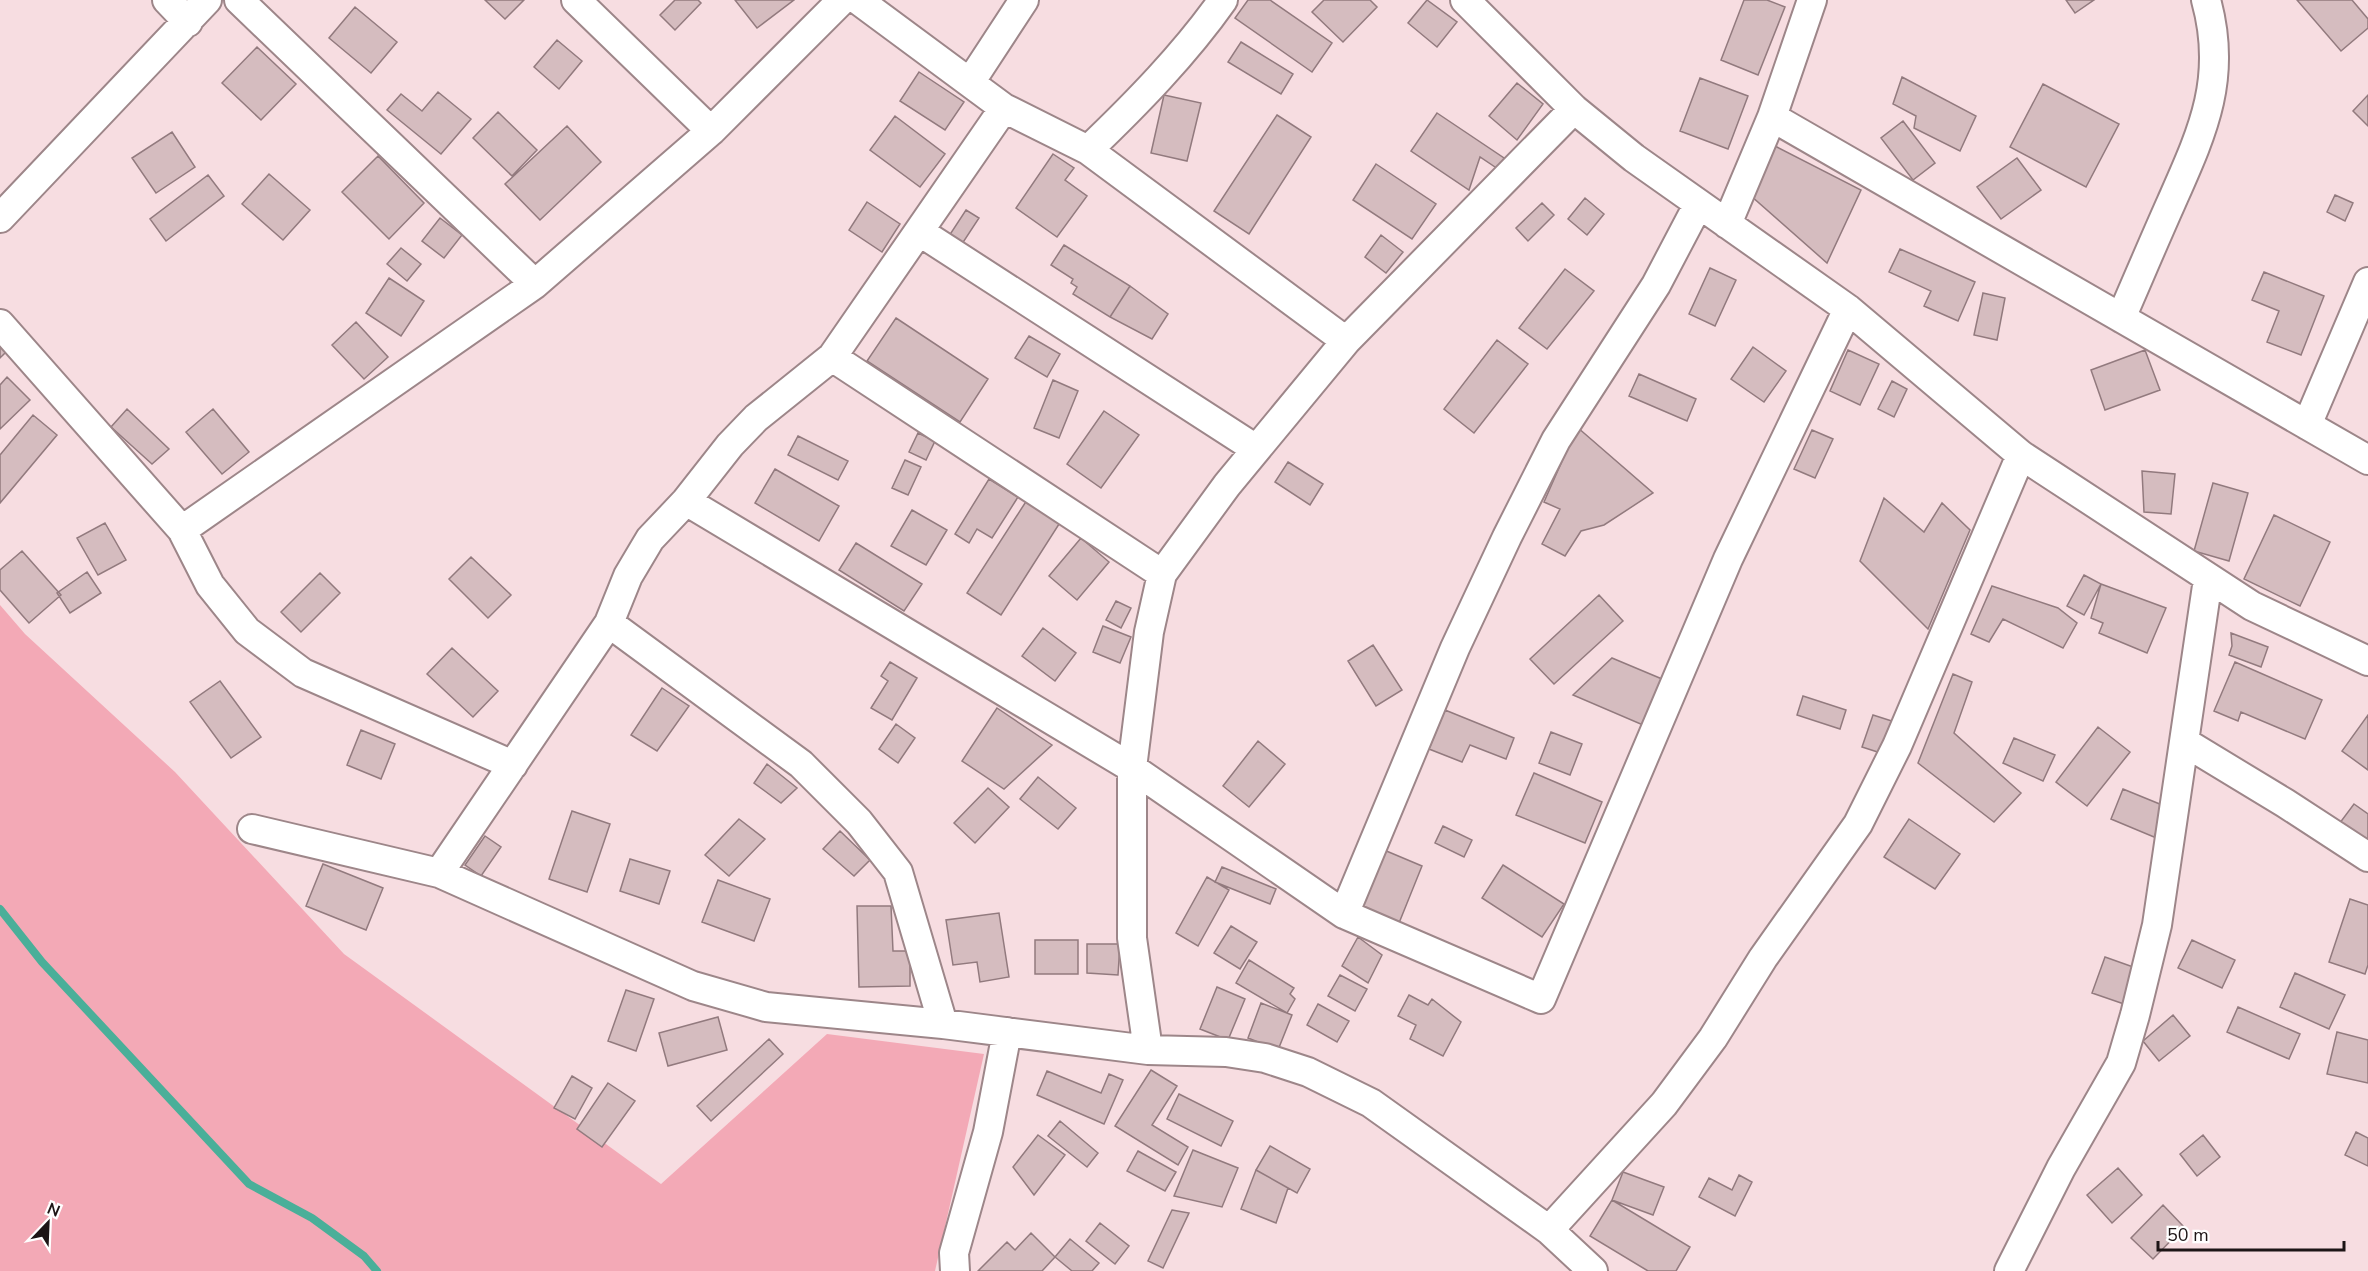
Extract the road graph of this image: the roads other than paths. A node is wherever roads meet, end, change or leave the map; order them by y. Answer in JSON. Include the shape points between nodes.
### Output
{"nodes":[{"id":1,"x":167,"y":0,"type":"edge"},
{"id":2,"x":207,"y":0,"type":"edge"},
{"id":3,"x":239,"y":0,"type":"edge"},
{"id":4,"x":576,"y":0,"type":"edge"},
{"id":5,"x":842,"y":0,"type":"edge"},
{"id":6,"x":858,"y":0,"type":"edge"},
{"id":7,"x":1024,"y":0,"type":"edge"},
{"id":8,"x":1223,"y":0,"type":"edge"},
{"id":9,"x":1465,"y":0,"type":"edge"},
{"id":10,"x":1812,"y":0,"type":"edge"},
{"id":11,"x":2206,"y":0,"type":"edge"},
{"id":12,"x":188,"y":22,"type":"junction"},
{"id":13,"x":971,"y":81,"type":"junction"},
{"id":14,"x":1004,"y":108,"type":"junction"},
{"id":15,"x":1574,"y":109,"type":"junction"},
{"id":16,"x":1772,"y":117,"type":"junction"},
{"id":17,"x":711,"y":131,"type":"junction"},
{"id":18,"x":1088,"y":150,"type":"junction"},
{"id":19,"x":1698,"y":205,"type":"junction"},
{"id":20,"x":0,"y":218,"type":"edge"},
{"id":21,"x":1728,"y":225,"type":"junction"},
{"id":22,"x":920,"y":232,"type":"junction"},
{"id":23,"x":2368,"y":282,"type":"edge"},
{"id":24,"x":535,"y":284,"type":"junction"},
{"id":25,"x":1848,"y":309,"type":"junction"},
{"id":26,"x":2121,"y":318,"type":"junction"},
{"id":27,"x":0,"y":324,"type":"edge"},
{"id":28,"x":1346,"y":341,"type":"junction"},
{"id":29,"x":832,"y":357,"type":"junction"},
{"id":30,"x":2307,"y":425,"type":"junction"},
{"id":31,"x":1256,"y":449,"type":"junction"},
{"id":32,"x":2021,"y":455,"type":"junction"},
{"id":33,"x":2368,"y":460,"type":"edge"},
{"id":34,"x":686,"y":501,"type":"junction"},
{"id":35,"x":182,"y":531,"type":"junction"},
{"id":36,"x":1162,"y":574,"type":"junction"},
{"id":37,"x":2208,"y":579,"type":"junction"},
{"id":38,"x":609,"y":623,"type":"junction"},
{"id":39,"x":2368,"y":661,"type":"edge"},
{"id":40,"x":2186,"y":743,"type":"junction"},
{"id":41,"x":513,"y":765,"type":"junction"},
{"id":42,"x":1132,"y":768,"type":"junction"},
{"id":43,"x":252,"y":829,"type":"dead end"},
{"id":44,"x":2368,"y":857,"type":"edge"},
{"id":45,"x":439,"y":873,"type":"junction"},
{"id":46,"x":1344,"y":914,"type":"junction"},
{"id":47,"x":943,"y":1024,"type":"junction"},
{"id":48,"x":1007,"y":1032,"type":"junction"},
{"id":49,"x":1148,"y":1050,"type":"junction"},
{"id":50,"x":1549,"y":1230,"type":"junction"},
{"id":51,"x":955,"y":1271,"type":"edge"},
{"id":52,"x":1593,"y":1271,"type":"edge"},
{"id":53,"x":2009,"y":1271,"type":"edge"}],
"edges":[{"from":1,"to":12,"type":"street"},
{"from":2,"to":12,"type":"street"},
{"from":3,"to":24,"type":"street"},
{"from":4,"to":17,"type":"street"},
{"from":5,"to":17,"type":"street"},
{"from":6,"to":13,"type":"street"},
{"from":7,"to":13,"type":"street"},
{"from":8,"to":18,"type":"street","via":[[1190,42]]},
{"from":9,"to":15,"type":"street"},
{"from":10,"to":16,"type":"street"},
{"from":11,"to":26,"type":"street","via":[[2213,24],[2214,80],[2204,128]]},
{"from":12,"to":20,"type":"street"},
{"from":13,"to":14,"type":"street"},
{"from":14,"to":18,"type":"street"},
{"from":14,"to":22,"type":"street"},
{"from":15,"to":19,"type":"street"},
{"from":15,"to":28,"type":"street"},
{"from":16,"to":21,"type":"street"},
{"from":16,"to":26,"type":"street"},
{"from":17,"to":24,"type":"street"},
{"from":18,"to":28,"type":"street"},
{"from":19,"to":21,"type":"street"},
{"from":19,"to":46,"type":"street","via":[[1656,285],[1556,440],[1507,537],[1455,648]]},
{"from":21,"to":25,"type":"street"},
{"from":22,"to":29,"type":"street"},
{"from":22,"to":31,"type":"street"},
{"from":23,"to":30,"type":"street"},
{"from":24,"to":35,"type":"street"},
{"from":25,"to":32,"type":"street"},
{"from":25,"to":46,"type":"street","via":[[1728,559],[1541,999]]},
{"from":26,"to":30,"type":"street"},
{"from":27,"to":35,"type":"street"},
{"from":28,"to":31,"type":"street"},
{"from":29,"to":34,"type":"street","via":[[756,418],[729,445]]},
{"from":29,"to":36,"type":"street"},
{"from":30,"to":33,"type":"street"},
{"from":31,"to":36,"type":"street"},
{"from":32,"to":37,"type":"street"},
{"from":32,"to":50,"type":"street","via":[[1897,746],[1858,824],[1664,1104]]},
{"from":34,"to":38,"type":"street","via":[[650,538],[628,576]]},
{"from":34,"to":42,"type":"street"},
{"from":35,"to":41,"type":"street","via":[[210,585],[247,631],[303,673]]},
{"from":36,"to":42,"type":"street","via":[[1149,632]]},
{"from":37,"to":39,"type":"street","via":[[2252,606]]},
{"from":37,"to":40,"type":"street"},
{"from":38,"to":41,"type":"street"},
{"from":38,"to":47,"type":"street","via":[[801,764],[859,822],[898,872]]},
{"from":40,"to":44,"type":"street"},
{"from":40,"to":53,"type":"street","via":[[2157,925],[2121,1063],[2061,1168]]},
{"from":41,"to":45,"type":"street"},
{"from":42,"to":46,"type":"street"},
{"from":42,"to":49,"type":"street","via":[[1132,938]]},
{"from":43,"to":45,"type":"street"},
{"from":45,"to":47,"type":"street","via":[[693,986],[766,1007]]},
{"from":47,"to":48,"type":"street"},
{"from":48,"to":49,"type":"street"},
{"from":48,"to":51,"type":"street","via":[[988,1132],[954,1253]]},
{"from":49,"to":50,"type":"street","via":[[1226,1052],[1265,1058],[1308,1072],[1371,1103]]},
{"from":50,"to":52,"type":"street"}]}
